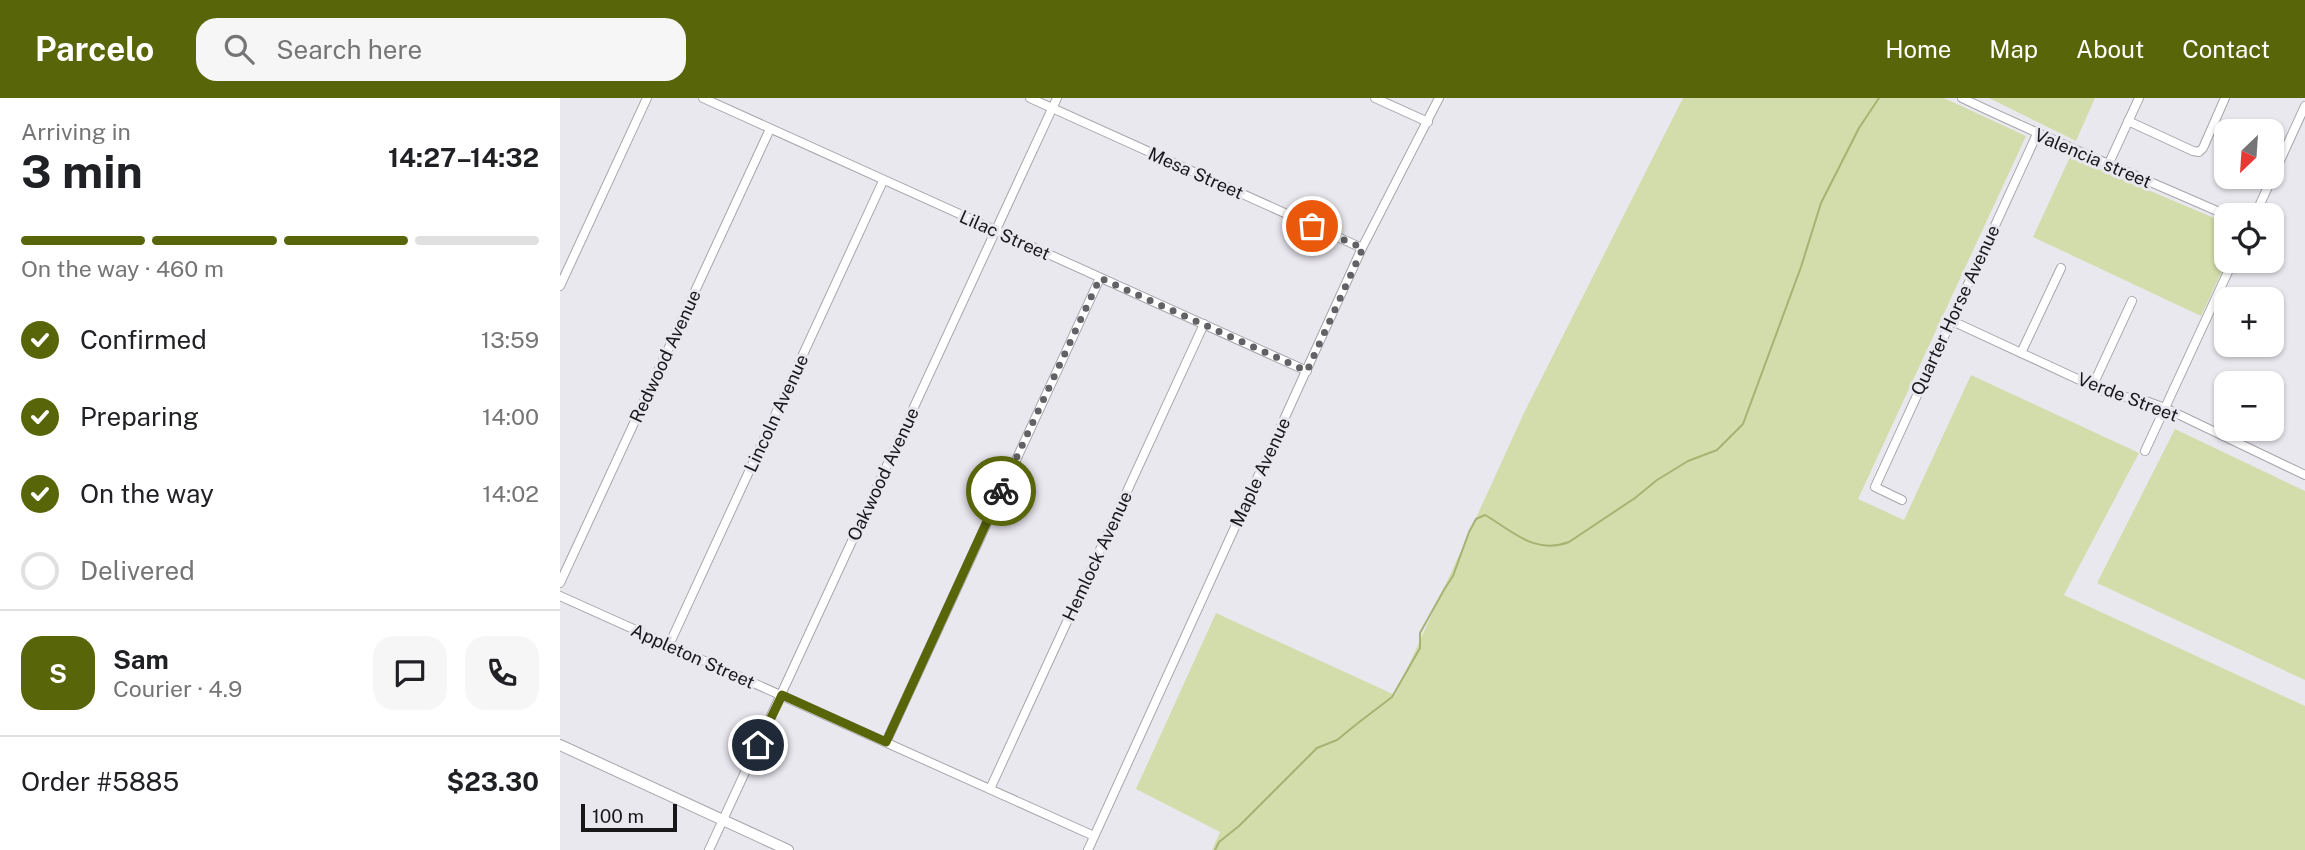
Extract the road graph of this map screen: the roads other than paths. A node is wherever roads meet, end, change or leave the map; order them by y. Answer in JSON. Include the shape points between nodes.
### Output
{"nodes":[{"id":1,"x":647,"y":98,"type":"edge"},
{"id":2,"x":703,"y":98,"type":"edge"},
{"id":3,"x":1030,"y":98,"type":"edge"},
{"id":4,"x":1057,"y":98,"type":"edge"},
{"id":5,"x":1375,"y":98,"type":"edge"},
{"id":6,"x":1439,"y":98,"type":"edge"},
{"id":7,"x":1962,"y":98,"type":"edge"},
{"id":8,"x":2139,"y":98,"type":"edge"},
{"id":9,"x":2225,"y":98,"type":"edge"},
{"id":10,"x":2305,"y":106,"type":"edge"},
{"id":11,"x":1052,"y":108,"type":"junction"},
{"id":12,"x":2129,"y":121,"type":"junction"},
{"id":13,"x":1428,"y":122,"type":"junction"},
{"id":14,"x":770,"y":129,"type":"junction"},
{"id":15,"x":2037,"y":134,"type":"junction"},
{"id":16,"x":2109,"y":163,"type":"junction"},
{"id":17,"x":883,"y":181,"type":"junction"},
{"id":18,"x":2261,"y":203,"type":"edge"},
{"id":19,"x":2214,"y":210,"type":"edge"},
{"id":20,"x":994,"y":231,"type":"junction"},
{"id":21,"x":1363,"y":248,"type":"junction"},
{"id":22,"x":2061,"y":268,"type":"dead end"},
{"id":23,"x":2227,"y":273,"type":"edge"},
{"id":24,"x":1100,"y":278,"type":"junction"},
{"id":25,"x":560,"y":286,"type":"edge"},
{"id":26,"x":2132,"y":301,"type":"dead end"},
{"id":27,"x":1950,"y":320,"type":"junction"},
{"id":28,"x":1203,"y":324,"type":"junction"},
{"id":29,"x":2021,"y":353,"type":"junction"},
{"id":30,"x":1307,"y":371,"type":"junction"},
{"id":31,"x":2093,"y":385,"type":"junction"},
{"id":32,"x":2165,"y":408,"type":"junction"},
{"id":33,"x":2145,"y":451,"type":"dead end"},
{"id":34,"x":2305,"y":475,"type":"edge"},
{"id":35,"x":1902,"y":500,"type":"dead end"},
{"id":36,"x":560,"y":583,"type":"edge"},
{"id":37,"x":560,"y":596,"type":"edge"},
{"id":38,"x":669,"y":645,"type":"junction"},
{"id":39,"x":782,"y":695,"type":"junction"},
{"id":40,"x":886,"y":742,"type":"junction"},
{"id":41,"x":560,"y":746,"type":"edge"},
{"id":42,"x":990,"y":789,"type":"junction"},
{"id":43,"x":722,"y":820,"type":"junction"},
{"id":44,"x":1094,"y":836,"type":"junction"},
{"id":45,"x":709,"y":850,"type":"edge"},
{"id":46,"x":788,"y":850,"type":"edge"},
{"id":47,"x":1088,"y":850,"type":"edge"}],
"edges":[{"from":1,"to":25,"type":"street"},
{"from":2,"to":14,"type":"street","name":"Lilac Street"},
{"from":3,"to":11,"type":"street","name":"Mesa Street"},
{"from":4,"to":11,"type":"street","name":"Oakwood Avenue"},
{"from":5,"to":13,"type":"street"},
{"from":6,"to":13,"type":"street","name":"Maple Avenue"},
{"from":7,"to":15,"type":"street","name":"Valencia street"},
{"from":8,"to":12,"type":"street"},
{"from":9,"to":12,"type":"street","via":[[2199,152]]},
{"from":10,"to":18,"type":"street"},
{"from":11,"to":20,"type":"street","name":"Oakwood Avenue"},
{"from":11,"to":21,"type":"street","name":"Mesa Street"},
{"from":12,"to":16,"type":"street"},
{"from":13,"to":21,"type":"street","name":"Maple Avenue"},
{"from":14,"to":17,"type":"street","name":"Lilac Street"},
{"from":14,"to":36,"type":"street","name":"Redwood Avenue"},
{"from":15,"to":16,"type":"street","name":"Valencia street"},
{"from":15,"to":27,"type":"street","name":"Quarter Horse Avenue"},
{"from":16,"to":19,"type":"street","name":"Valencia street"},
{"from":17,"to":20,"type":"street","name":"Lilac Street"},
{"from":17,"to":38,"type":"street","name":"Lincoln Avenue"},
{"from":20,"to":24,"type":"street","name":"Lilac Street"},
{"from":20,"to":39,"type":"street","name":"Oakwood Avenue"},
{"from":21,"to":30,"type":"street","name":"Maple Avenue"},
{"from":22,"to":29,"type":"street"},
{"from":23,"to":32,"type":"street"},
{"from":24,"to":28,"type":"street","name":"Lilac Street"},
{"from":24,"to":40,"type":"street"},
{"from":26,"to":31,"type":"street"},
{"from":27,"to":29,"type":"street","name":"Verde Street"},
{"from":27,"to":35,"type":"street","name":"Quarter Horse Avenue","via":[[1875,487]]},
{"from":28,"to":30,"type":"street","name":"Lilac Street"},
{"from":28,"to":42,"type":"street","name":"Hemlock Avenue"},
{"from":29,"to":31,"type":"street","name":"Verde Street"},
{"from":30,"to":44,"type":"street","name":"Maple Avenue"},
{"from":31,"to":32,"type":"street","name":"Verde Street","via":[[2112,395]]},
{"from":32,"to":33,"type":"street"},
{"from":32,"to":34,"type":"street","name":"Verde Street"},
{"from":37,"to":38,"type":"street","name":"Appleton Street"},
{"from":38,"to":39,"type":"street","name":"Appleton Street"},
{"from":39,"to":40,"type":"street","name":"Appleton Street"},
{"from":39,"to":43,"type":"street","name":"Oakwood Avenue"},
{"from":40,"to":42,"type":"street","name":"Appleton Street"},
{"from":41,"to":43,"type":"main road"},
{"from":42,"to":44,"type":"street","name":"Appleton Street"},
{"from":43,"to":45,"type":"street","name":"Oakwood Avenue"},
{"from":43,"to":46,"type":"main road"},
{"from":44,"to":47,"type":"street","name":"Maple Avenue"}]}
